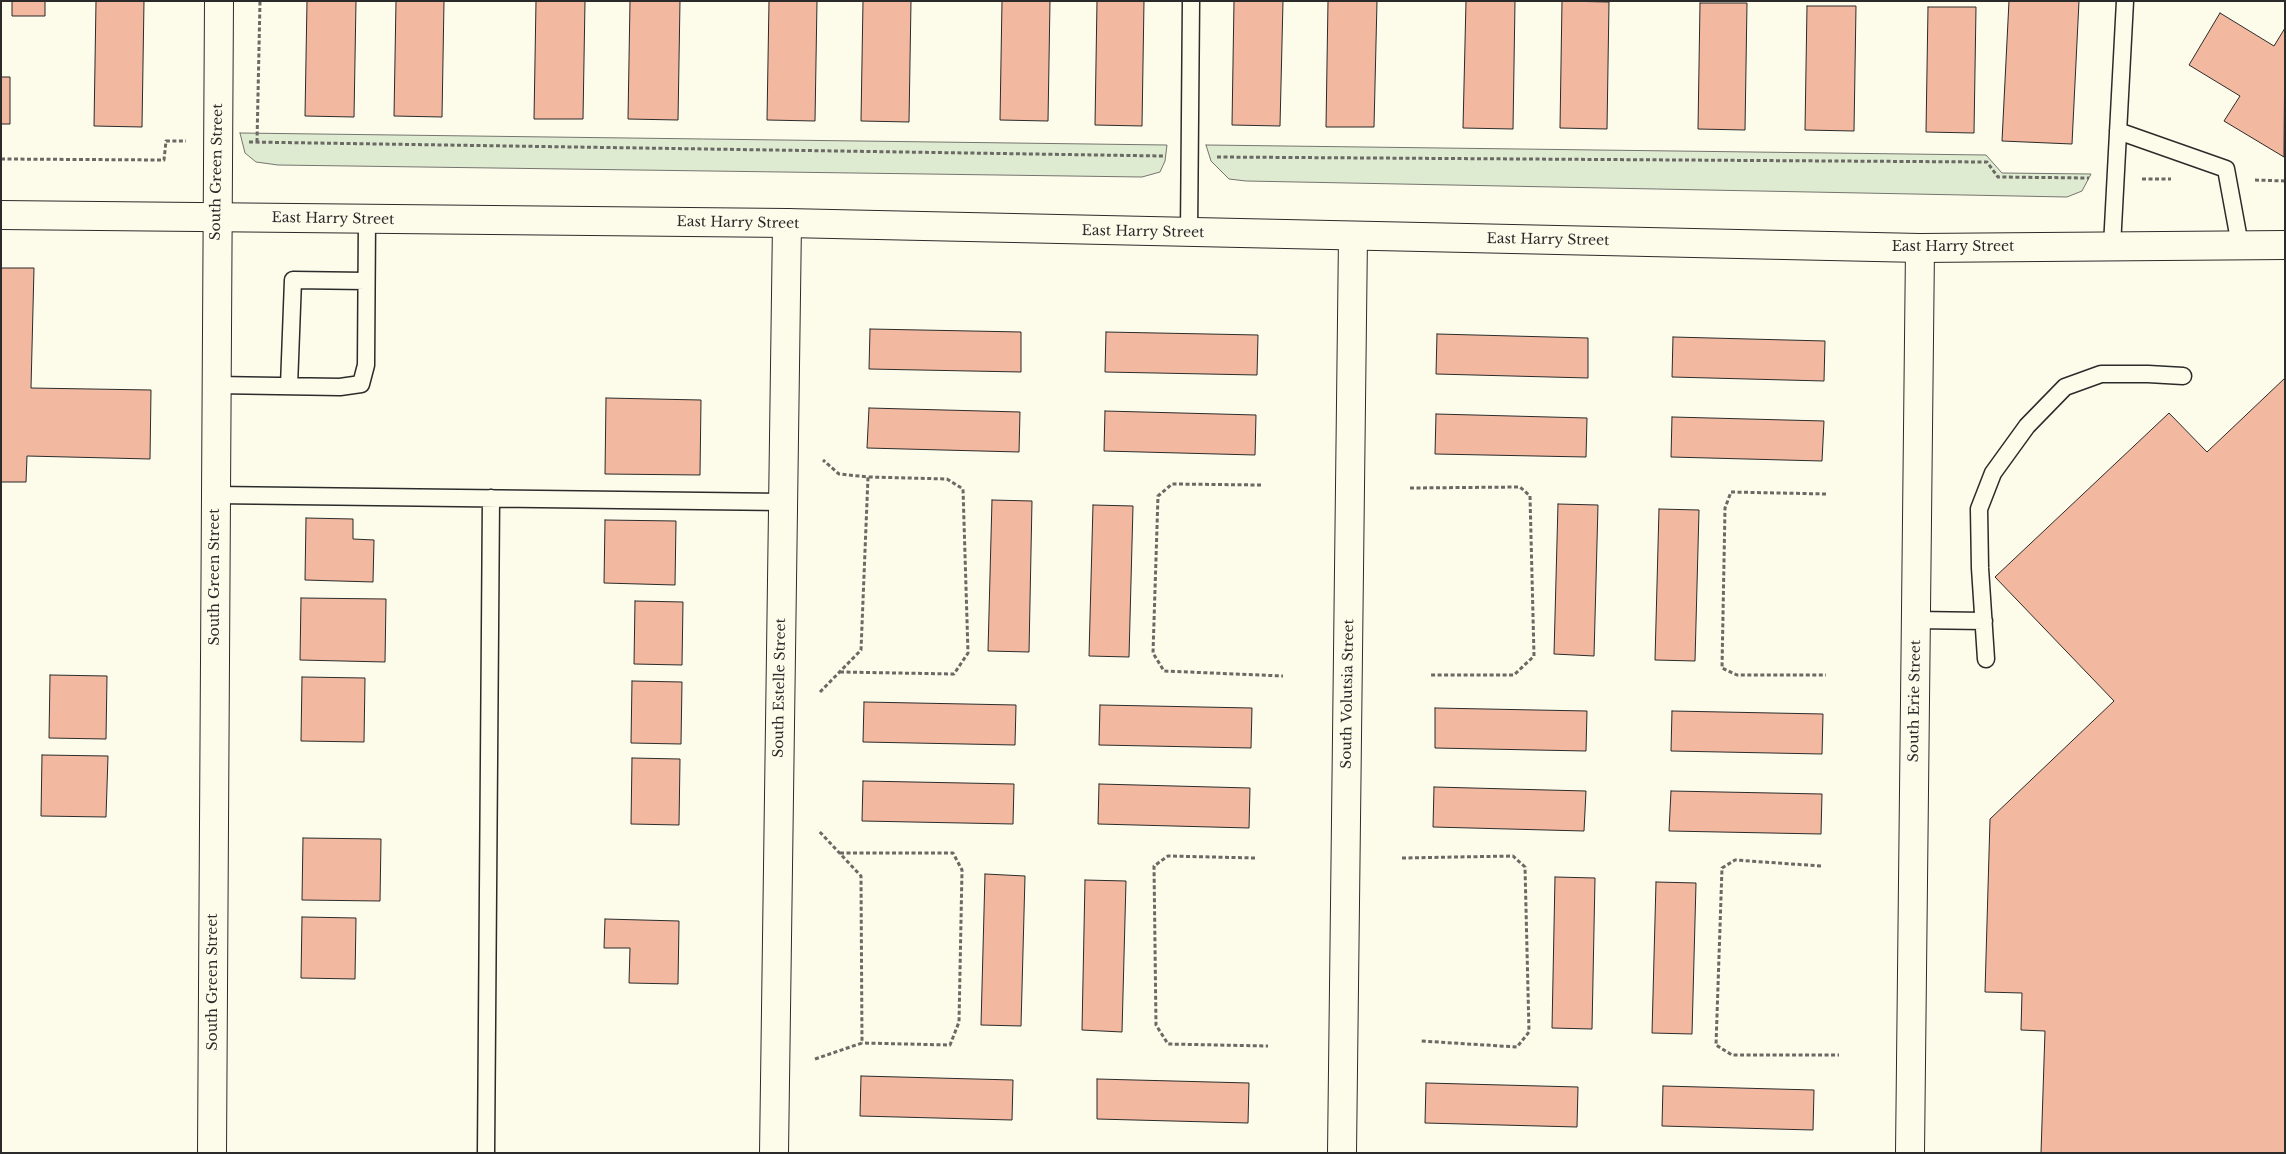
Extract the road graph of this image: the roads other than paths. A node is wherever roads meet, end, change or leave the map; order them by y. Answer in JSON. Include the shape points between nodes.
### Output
{"nodes":[{"id":1,"x":219,"y":1,"type":"edge"},
{"id":2,"x":1191,"y":1,"type":"edge"},
{"id":3,"x":2125,"y":1,"type":"edge"},
{"id":4,"x":2118,"y":130,"type":"junction"},
{"id":5,"x":1,"y":215,"type":"edge"},
{"id":6,"x":216,"y":217,"type":"junction"},
{"id":7,"x":367,"y":220,"type":"junction"},
{"id":8,"x":786,"y":223,"type":"junction"},
{"id":9,"x":1190,"y":233,"type":"junction"},
{"id":10,"x":1353,"y":236,"type":"junction"},
{"id":11,"x":2240,"y":245,"type":"junction"},
{"id":12,"x":2285,"y":245,"type":"edge"},
{"id":13,"x":2112,"y":246,"type":"junction"},
{"id":14,"x":1920,"y":248,"type":"junction"},
{"id":15,"x":366,"y":281,"type":"junction"},
{"id":16,"x":2183,"y":376,"type":"dead end"},
{"id":17,"x":216,"y":385,"type":"junction"},
{"id":18,"x":289,"y":386,"type":"junction"},
{"id":19,"x":215,"y":495,"type":"junction"},
{"id":20,"x":491,"y":498,"type":"junction"},
{"id":21,"x":783,"y":502,"type":"junction"},
{"id":22,"x":1916,"y":620,"type":"junction"},
{"id":23,"x":1984,"y":621,"type":"junction"},
{"id":24,"x":1986,"y":658,"type":"dead end"},
{"id":25,"x":212,"y":1153,"type":"edge"},
{"id":26,"x":486,"y":1153,"type":"edge"},
{"id":27,"x":774,"y":1153,"type":"edge"},
{"id":28,"x":1342,"y":1153,"type":"edge"},
{"id":29,"x":1910,"y":1153,"type":"edge"}],
"edges":[{"from":1,"to":6,"type":"street","name":"South Green Street"},
{"from":2,"to":9,"type":"lane"},
{"from":3,"to":4,"type":"lane"},
{"from":4,"to":11,"type":"lane","via":[[2226,169]]},
{"from":4,"to":13,"type":"lane"},
{"from":5,"to":6,"type":"street","name":"East Harry Street"},
{"from":6,"to":7,"type":"street","name":"East Harry Street"},
{"from":6,"to":17,"type":"street","name":"South Green Street"},
{"from":7,"to":8,"type":"street","name":"East Harry Street"},
{"from":7,"to":15,"type":"lane"},
{"from":8,"to":9,"type":"street","name":"East Harry Street"},
{"from":8,"to":21,"type":"street","name":"South Estelle Street"},
{"from":9,"to":10,"type":"street","name":"East Harry Street"},
{"from":10,"to":14,"type":"street","name":"East Harry Street"},
{"from":10,"to":28,"type":"street","name":"South Volutsia Street"},
{"from":11,"to":12,"type":"street","name":"East Harry Street"},
{"from":11,"to":13,"type":"street","name":"East Harry Street"},
{"from":13,"to":14,"type":"street","name":"East Harry Street"},
{"from":14,"to":22,"type":"street","name":"South Erie Street"},
{"from":15,"to":18,"type":"lane","via":[[366,365],[361,384]]},
{"from":15,"to":18,"type":"lane","via":[[293,280]]},
{"from":16,"to":23,"type":"lane","via":[[2101,374],[2065,387],[2026,426],[1993,473],[1979,509]]},
{"from":17,"to":18,"type":"lane"},
{"from":17,"to":19,"type":"street","name":"South Green Street"},
{"from":19,"to":20,"type":"lane"},
{"from":19,"to":25,"type":"street","name":"South Green Street"},
{"from":20,"to":21,"type":"lane"},
{"from":20,"to":26,"type":"lane"},
{"from":21,"to":27,"type":"street","name":"South Estelle Street"},
{"from":22,"to":23,"type":"lane"},
{"from":22,"to":29,"type":"street","name":"South Erie Street"},
{"from":23,"to":24,"type":"lane"}]}
